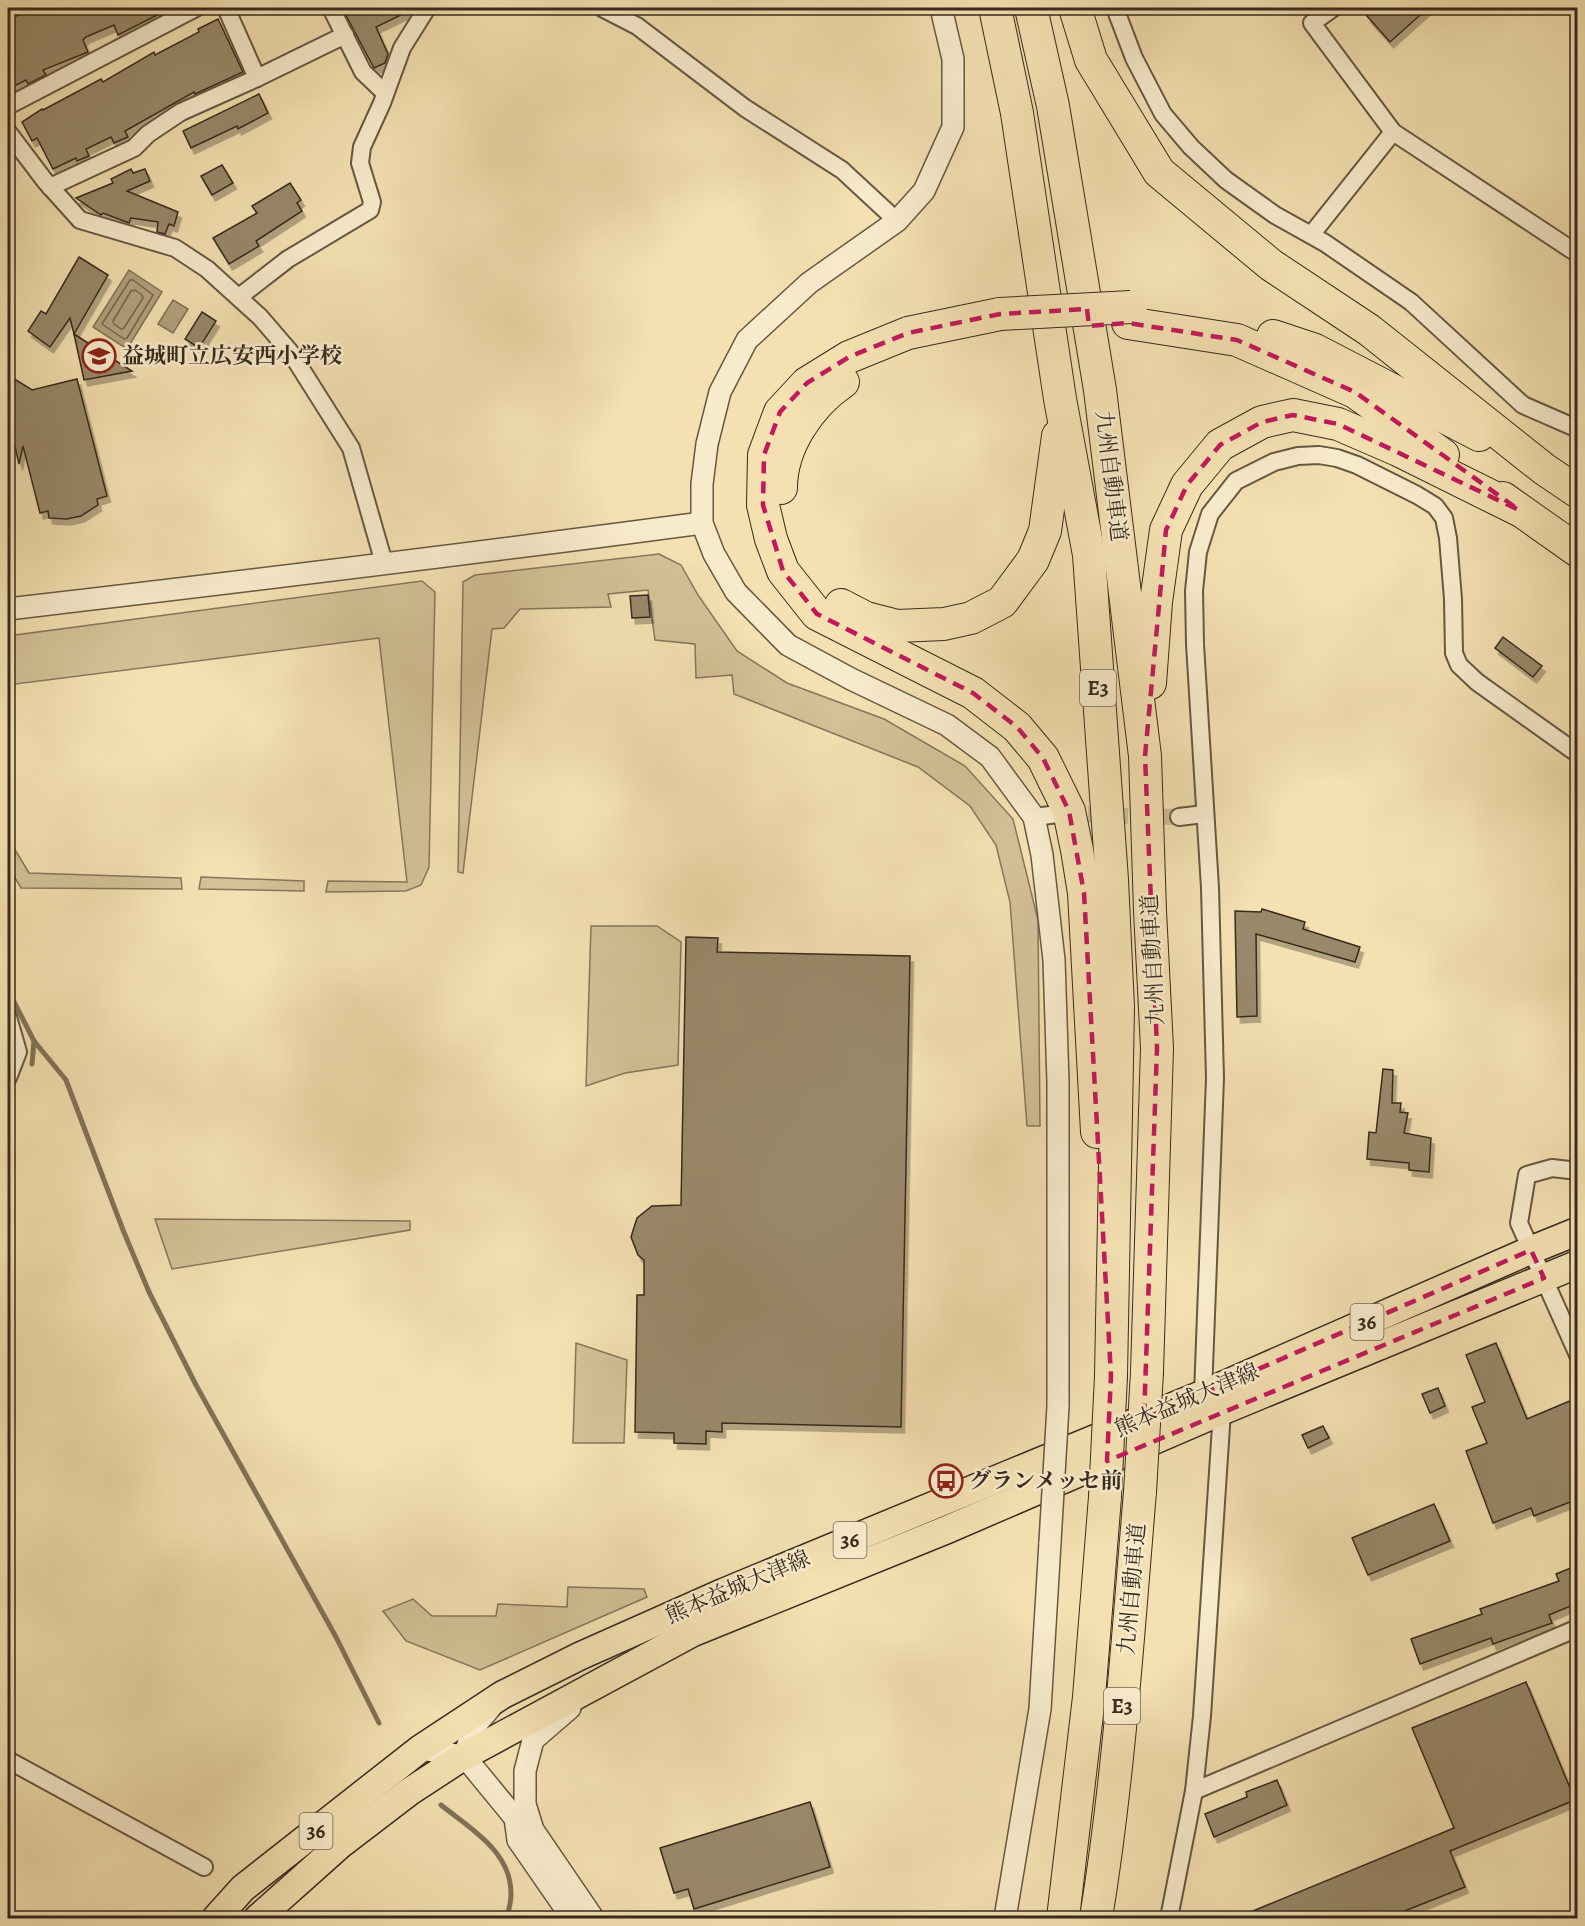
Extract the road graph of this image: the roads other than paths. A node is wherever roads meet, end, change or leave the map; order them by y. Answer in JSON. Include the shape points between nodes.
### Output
{"nodes":[{"id":1,"x":196,"y":8,"type":"edge"},
{"id":2,"x":226,"y":8,"type":"edge"},
{"id":3,"x":331,"y":8,"type":"edge"},
{"id":4,"x":427,"y":8,"type":"edge"},
{"id":5,"x":602,"y":8,"type":"edge"},
{"id":6,"x":941,"y":8,"type":"edge"},
{"id":7,"x":995,"y":8,"type":"edge"},
{"id":8,"x":1031,"y":8,"type":"edge"},
{"id":9,"x":1075,"y":8,"type":"edge"},
{"id":10,"x":1115,"y":8,"type":"edge"},
{"id":11,"x":1333,"y":8,"type":"edge"},
{"id":12,"x":345,"y":35,"type":"junction"},
{"id":13,"x":257,"y":78,"type":"junction"},
{"id":14,"x":385,"y":93,"type":"junction"},
{"id":15,"x":8,"y":106,"type":"edge"},
{"id":16,"x":8,"y":132,"type":"edge"},
{"id":17,"x":1393,"y":132,"type":"junction"},
{"id":18,"x":50,"y":187,"type":"junction"},
{"id":19,"x":897,"y":221,"type":"junction"},
{"id":20,"x":1311,"y":236,"type":"junction"},
{"id":21,"x":1578,"y":254,"type":"edge"},
{"id":22,"x":238,"y":297,"type":"junction"},
{"id":23,"x":1130,"y":315,"type":"junction"},
{"id":24,"x":999,"y":323,"type":"junction"},
{"id":25,"x":1060,"y":399,"type":"junction"},
{"id":26,"x":1578,"y":429,"type":"edge"},
{"id":27,"x":1544,"y":469,"type":"junction"},
{"id":28,"x":1578,"y":492,"type":"edge"},
{"id":29,"x":1519,"y":510,"type":"junction"},
{"id":30,"x":702,"y":523,"type":"junction"},
{"id":31,"x":1578,"y":551,"type":"edge"},
{"id":32,"x":384,"y":563,"type":"junction"},
{"id":33,"x":8,"y":609,"type":"edge"},
{"id":34,"x":1578,"y":754,"type":"edge"},
{"id":35,"x":1145,"y":756,"type":"junction"},
{"id":36,"x":1058,"y":814,"type":"tunnel mouth"},
{"id":37,"x":1204,"y":814,"type":"junction"},
{"id":38,"x":1034,"y":817,"type":"junction"},
{"id":39,"x":1179,"y":817,"type":"tunnel mouth"},
{"id":40,"x":8,"y":1017,"type":"edge"},
{"id":41,"x":8,"y":1078,"type":"edge"},
{"id":42,"x":1578,"y":1171,"type":"edge"},
{"id":43,"x":1578,"y":1231,"type":"edge"},
{"id":44,"x":1532,"y":1250,"type":"junction"},
{"id":45,"x":1578,"y":1264,"type":"edge"},
{"id":46,"x":1544,"y":1278,"type":"junction"},
{"id":47,"x":1578,"y":1355,"type":"edge"},
{"id":48,"x":1111,"y":1376,"type":"junction"},
{"id":49,"x":1212,"y":1403,"type":"junction"},
{"id":50,"x":1578,"y":1628,"type":"edge"},
{"id":51,"x":692,"y":1633,"type":"junction"},
{"id":52,"x":502,"y":1695,"type":"junction"},
{"id":53,"x":420,"y":1749,"type":"junction"},
{"id":54,"x":464,"y":1756,"type":"junction"},
{"id":55,"x":8,"y":1760,"type":"edge"},
{"id":56,"x":1194,"y":1791,"type":"junction"},
{"id":57,"x":515,"y":1818,"type":"junction"},
{"id":58,"x":533,"y":1830,"type":"junction"},
{"id":59,"x":204,"y":1867,"type":"dead end"},
{"id":60,"x":216,"y":1918,"type":"edge"},
{"id":61,"x":258,"y":1918,"type":"edge"},
{"id":62,"x":572,"y":1918,"type":"edge"},
{"id":63,"x":593,"y":1918,"type":"edge"},
{"id":64,"x":1005,"y":1918,"type":"edge"},
{"id":65,"x":1063,"y":1918,"type":"edge"},
{"id":66,"x":1096,"y":1918,"type":"edge"},
{"id":67,"x":1169,"y":1918,"type":"edge"}],
"edges":[{"from":1,"to":15,"type":"street"},
{"from":2,"to":13,"type":"street"},
{"from":3,"to":12,"type":"street"},
{"from":4,"to":14,"type":"street","via":[[402,48]]},
{"from":5,"to":19,"type":"street","via":[[637,26],[744,108],[842,170]]},
{"from":6,"to":19,"type":"street","via":[[952,59],[953,127],[924,191]]},
{"from":7,"to":25,"type":"highway","name":"九州自動車道","number":"E3","via":[[1017,113]]},
{"from":8,"to":35,"type":"highway","name":"九州自動車道","number":"E3","via":[[1053,106],[1100,390]]},
{"from":9,"to":27,"type":"highway","via":[[1091,60],[1159,172],[1271,265],[1369,330]]},
{"from":10,"to":20,"type":"street","via":[[1152,95],[1191,147],[1243,194]]},
{"from":11,"to":17,"type":"street","via":[[1312,23]]},
{"from":12,"to":13,"type":"street"},
{"from":12,"to":14,"type":"street","via":[[363,72]]},
{"from":13,"to":18,"type":"street","via":[[181,112],[134,148]]},
{"from":14,"to":22,"type":"street","via":[[362,147],[360,163],[372,202],[370,210],[288,259]]},
{"from":16,"to":18,"type":"street"},
{"from":17,"to":20,"type":"street"},
{"from":17,"to":21,"type":"street"},
{"from":18,"to":22,"type":"street","via":[[80,220],[175,248],[207,269]]},
{"from":19,"to":30,"type":"street","via":[[809,283],[747,340],[720,392],[707,444]]},
{"from":20,"to":26,"type":"street","via":[[1411,302],[1523,405]]},
{"from":22,"to":32,"type":"street","via":[[291,352],[351,448]]},
{"from":23,"to":24,"type":"highway","bridge":true},
{"from":23,"to":27,"type":"highway","via":[[1240,325],[1315,350]]},
{"from":23,"to":29,"type":"highway","via":[[1237,340],[1355,392]]},
{"from":24,"to":25,"type":"highway","via":[[985,333],[895,356],[850,378],[813,409],[788,453],[781,484],[792,543],[814,581],[843,607],[897,626],[944,624],[971,618],[1002,602],[1033,560],[1045,531],[1058,444]]},
{"from":24,"to":48,"type":"highway","via":[[908,333],[849,357],[807,383],[780,412],[764,455],[763,505],[783,571],[817,614],[973,693],[1017,728],[1043,758],[1069,811],[1084,893]]},
{"from":25,"to":48,"type":"highway","name":"九州自動車道","number":"E3","via":[[1089,555],[1113,880],[1118,1007]]},
{"from":27,"to":28,"type":"highway"},
{"from":29,"to":31,"type":"highway"},
{"from":29,"to":35,"type":"highway","via":[[1338,424],[1293,415],[1262,422],[1220,445],[1187,485],[1166,530],[1156,602]]},
{"from":30,"to":32,"type":"street"},
{"from":30,"to":38,"type":"street","via":[[736,592],[788,645],[947,725],[990,757]]},
{"from":32,"to":33,"type":"street"},
{"from":34,"to":37,"type":"street","via":[[1459,665],[1454,653],[1448,538],[1444,518],[1435,506],[1357,465],[1319,455],[1298,456],[1274,462],[1236,481],[1210,514],[1198,552],[1195,644]]},
{"from":35,"to":66,"type":"highway","name":"九州自動車道","number":"E3","bridge":true,"via":[[1157,1048],[1147,1372],[1123,1698]]},
{"from":36,"to":38,"type":"street"},
{"from":37,"to":39,"type":"street"},
{"from":37,"to":49,"type":"street","via":[[1215,1078]]},
{"from":38,"to":64,"type":"street","bridge":true,"via":[[1055,971],[1058,1406],[1040,1708]]},
{"from":40,"to":41,"type":"street","via":[[18,1052]]},
{"from":42,"to":44,"type":"street","via":[[1552,1168],[1527,1175],[1519,1223]]},
{"from":43,"to":44,"type":"main road","name":"熊本益城大津線","number":"36"},
{"from":44,"to":46,"type":"street"},
{"from":44,"to":49,"type":"main road","name":"熊本益城大津線","number":"36"},
{"from":45,"to":46,"type":"main road","name":"熊本益城大津線","number":"36"},
{"from":46,"to":47,"type":"street"},
{"from":46,"to":49,"type":"main road","name":"熊本益城大津線","number":"36"},
{"from":48,"to":65,"type":"highway","name":"九州自動車道","number":"E3","bridge":true,"via":[[1089,1697]]},
{"from":49,"to":51,"type":"main road","name":"熊本益城大津線","number":"36","via":[[946,1530]]},
{"from":49,"to":52,"type":"main road","name":"熊本益城大津線","number":"36","via":[[724,1592]]},
{"from":49,"to":56,"type":"street","via":[[1202,1716]]},
{"from":50,"to":56,"type":"street"},
{"from":51,"to":54,"type":"main road","name":"熊本益城大津線","number":"36"},
{"from":51,"to":58,"type":"street","via":[[666,1658],[566,1710],[533,1740],[524,1785]]},
{"from":52,"to":53,"type":"main road","name":"熊本益城大津線","number":"36"},
{"from":52,"to":54,"type":"street","via":[[474,1727]]},
{"from":53,"to":54,"type":"street"},
{"from":53,"to":60,"type":"main road","name":"熊本益城大津線","number":"36","via":[[243,1888]]},
{"from":54,"to":57,"type":"street"},
{"from":54,"to":61,"type":"main road","name":"熊本益城大津線","number":"36","via":[[340,1844]]},
{"from":55,"to":59,"type":"street"},
{"from":56,"to":67,"type":"street"},
{"from":57,"to":58,"type":"street"},
{"from":57,"to":62,"type":"street","via":[[518,1840]]},
{"from":58,"to":63,"type":"street"}]}
